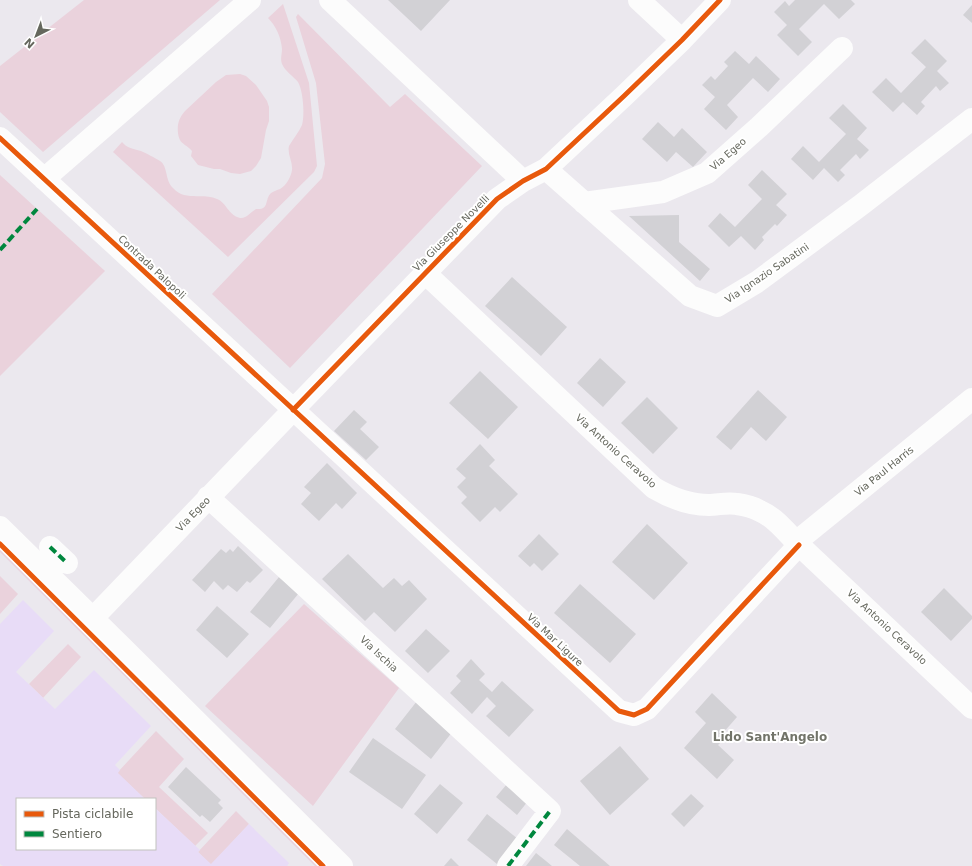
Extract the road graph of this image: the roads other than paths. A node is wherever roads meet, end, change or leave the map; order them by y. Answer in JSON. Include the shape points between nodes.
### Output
{"nodes":[{"id":1,"x":250,"y":0,"type":"edge"},
{"id":2,"x":330,"y":0,"type":"edge"},
{"id":3,"x":639,"y":0,"type":"edge"},
{"id":4,"x":720,"y":0,"type":"edge"},
{"id":5,"x":682,"y":40,"type":"junction"},
{"id":6,"x":842,"y":48,"type":"dead end"},
{"id":7,"x":972,"y":119,"type":"edge"},
{"id":8,"x":0,"y":138,"type":"edge"},
{"id":9,"x":546,"y":169,"type":"junction"},
{"id":10,"x":44,"y":180,"type":"junction"},
{"id":11,"x":523,"y":181,"type":"junction"},
{"id":12,"x":584,"y":203,"type":"junction"},
{"id":13,"x":425,"y":273,"type":"junction"},
{"id":14,"x":972,"y":399,"type":"edge"},
{"id":15,"x":293,"y":410,"type":"junction"},
{"id":16,"x":208,"y":498,"type":"junction"},
{"id":17,"x":0,"y":527,"type":"edge"},
{"id":18,"x":798,"y":543,"type":"junction"},
{"id":19,"x":50,"y":546,"type":"dead end"},
{"id":20,"x":67,"y":563,"type":"dead end"},
{"id":21,"x":93,"y":618,"type":"junction"},
{"id":22,"x":972,"y":708,"type":"edge"},
{"id":23,"x":342,"y":866,"type":"edge"},
{"id":24,"x":508,"y":866,"type":"edge"}],
"edges":[{"from":1,"to":10,"type":"street"},
{"from":2,"to":11,"type":"street"},
{"from":3,"to":5,"type":"street"},
{"from":4,"to":5,"type":"street","name":"Via Giuseppe Novelli"},
{"from":5,"to":9,"type":"street","name":"Via Giuseppe Novelli"},
{"from":6,"to":12,"type":"street","name":"Via Egeo","via":[[707,173],[663,192]]},
{"from":7,"to":12,"type":"street","name":"Via Ignazio Sabatini","via":[[862,205],[757,282],[717,306],[690,296]]},
{"from":8,"to":10,"type":"street","name":"Contrada Palopoli"},
{"from":9,"to":11,"type":"street","name":"Via Giuseppe Novelli"},
{"from":9,"to":12,"type":"street","name":"Via Ignazio Sabatini"},
{"from":10,"to":15,"type":"street","name":"Contrada Palopoli"},
{"from":11,"to":13,"type":"street","name":"Via Giuseppe Novelli","via":[[497,199]]},
{"from":13,"to":15,"type":"street","name":"Via Giuseppe Novelli"},
{"from":13,"to":18,"type":"street","name":"Via Antonio Ceravolo","via":[[654,488],[684,502],[709,505],[736,503],[761,511],[775,520]]},
{"from":14,"to":18,"type":"street","name":"Via Paul Harris"},
{"from":15,"to":16,"type":"street","name":"Via Egeo"},
{"from":15,"to":18,"type":"street","name":"Via Mar Ligure","via":[[619,711],[634,715],[647,709]]},
{"from":16,"to":21,"type":"street","name":"Via Egeo"},
{"from":16,"to":24,"type":"street","name":"Via Ischia","via":[[550,811]]},
{"from":17,"to":21,"type":"street"},
{"from":18,"to":22,"type":"street","name":"Via Antonio Ceravolo"},
{"from":19,"to":20,"type":"street"},
{"from":21,"to":23,"type":"street"}]}
